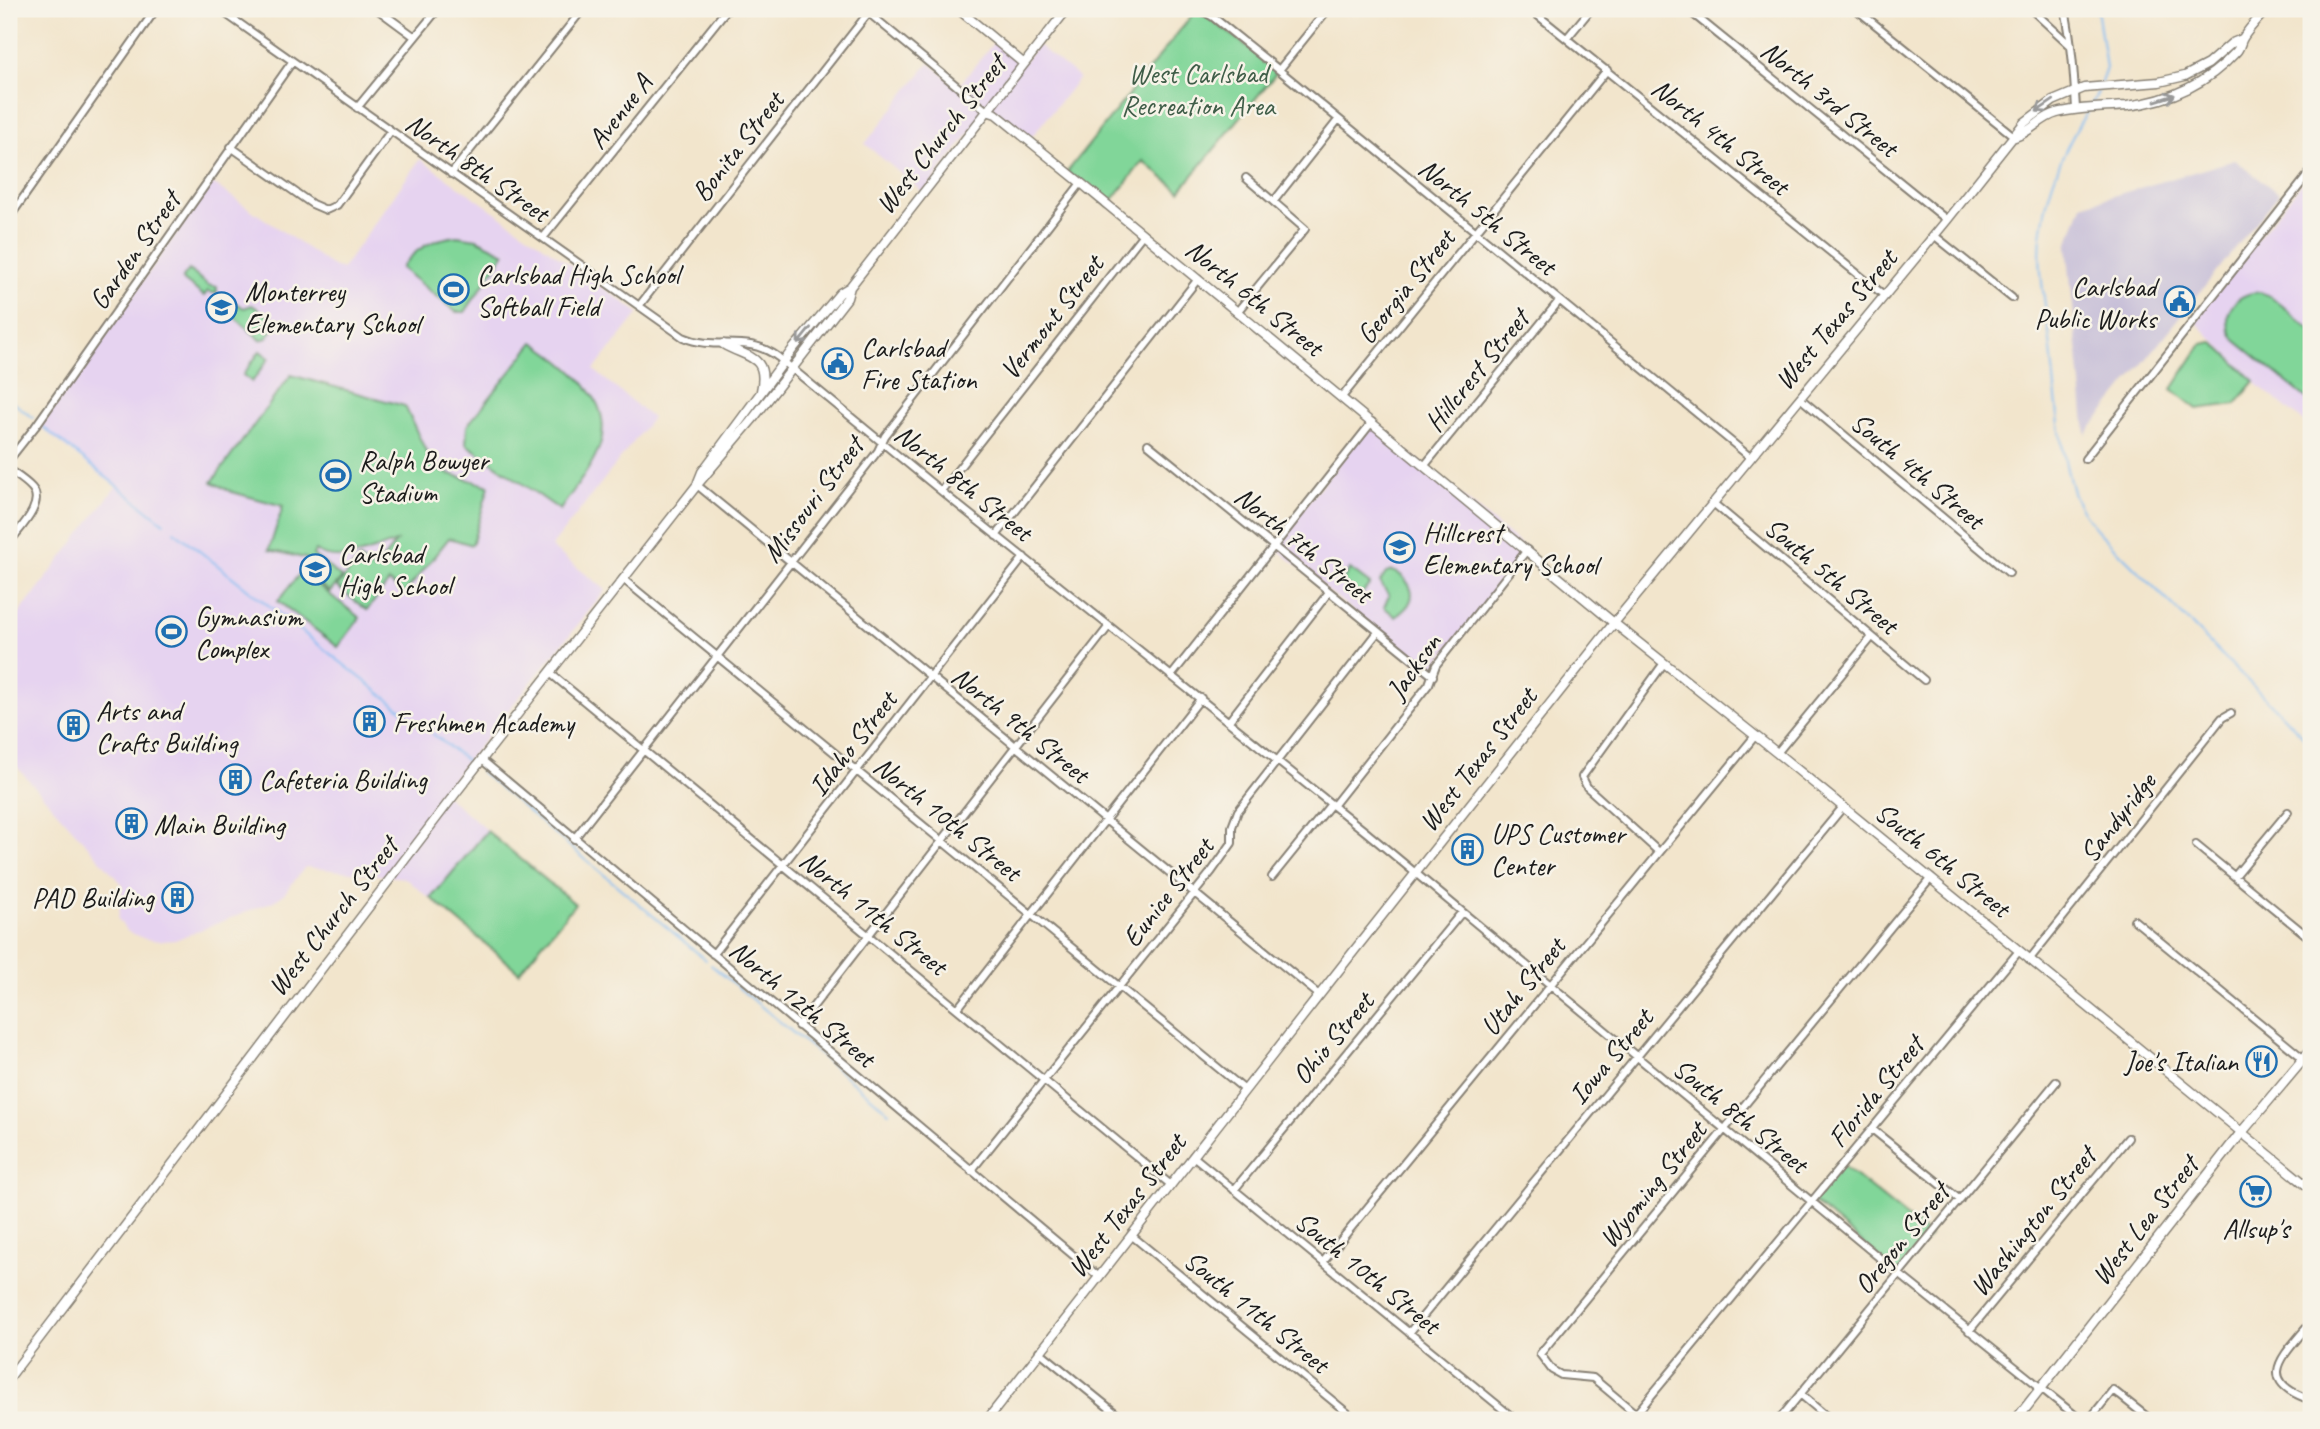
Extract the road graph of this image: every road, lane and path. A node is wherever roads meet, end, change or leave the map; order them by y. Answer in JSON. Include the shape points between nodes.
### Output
{"nodes":[{"id":1,"x":156,"y":9,"type":"edge"},
{"id":2,"x":219,"y":9,"type":"edge"},
{"id":3,"x":377,"y":9,"type":"edge"},
{"id":4,"x":438,"y":9,"type":"edge"},
{"id":5,"x":583,"y":9,"type":"edge"},
{"id":6,"x":727,"y":9,"type":"edge"},
{"id":7,"x":957,"y":9,"type":"edge"},
{"id":8,"x":1067,"y":9,"type":"edge"},
{"id":9,"x":1199,"y":9,"type":"edge"},
{"id":10,"x":1328,"y":9,"type":"edge"},
{"id":11,"x":1530,"y":9,"type":"edge"},
{"id":12,"x":1591,"y":9,"type":"edge"},
{"id":13,"x":1687,"y":9,"type":"edge"},
{"id":14,"x":1856,"y":9,"type":"edge"},
{"id":15,"x":2031,"y":9,"type":"edge"},
{"id":16,"x":2065,"y":9,"type":"edge"},
{"id":17,"x":2267,"y":9,"type":"edge"},
{"id":18,"x":867,"y":10,"type":"edge"},
{"id":19,"x":415,"y":37,"type":"junction"},
{"id":20,"x":1567,"y":38,"type":"junction"},
{"id":21,"x":2242,"y":39,"type":"junction"},
{"id":22,"x":2070,"y":45,"type":"junction"},
{"id":23,"x":292,"y":62,"type":"junction"},
{"id":24,"x":1023,"y":63,"type":"junction"},
{"id":25,"x":1279,"y":70,"type":"junction"},
{"id":26,"x":1607,"y":70,"type":"junction"},
{"id":27,"x":2079,"y":89,"type":"junction"},
{"id":28,"x":357,"y":108,"type":"junction"},
{"id":29,"x":2076,"y":109,"type":"junction"},
{"id":30,"x":987,"y":111,"type":"junction"},
{"id":31,"x":1338,"y":120,"type":"junction"},
{"id":32,"x":390,"y":132,"type":"junction"},
{"id":33,"x":2015,"y":137,"type":"junction"},
{"id":34,"x":231,"y":147,"type":"junction"},
{"id":35,"x":2311,"y":171,"type":"edge"},
{"id":36,"x":451,"y":174,"type":"junction"},
{"id":37,"x":1246,"y":178,"type":"dead end"},
{"id":38,"x":1081,"y":183,"type":"junction"},
{"id":39,"x":1274,"y":201,"type":"junction"},
{"id":40,"x":9,"y":218,"type":"edge"},
{"id":41,"x":1947,"y":220,"type":"junction"},
{"id":42,"x":1475,"y":232,"type":"junction"},
{"id":43,"x":1143,"y":234,"type":"junction"},
{"id":44,"x":1934,"y":236,"type":"junction"},
{"id":45,"x":543,"y":238,"type":"junction"},
{"id":46,"x":1198,"y":279,"type":"junction"},
{"id":47,"x":850,"y":287,"type":"junction"},
{"id":48,"x":1885,"y":296,"type":"junction"},
{"id":49,"x":2012,"y":298,"type":"dead end"},
{"id":50,"x":1559,"y":302,"type":"junction"},
{"id":51,"x":639,"y":306,"type":"junction"},
{"id":52,"x":1237,"y":312,"type":"junction"},
{"id":53,"x":723,"y":344,"type":"junction"},
{"id":54,"x":784,"y":362,"type":"junction"},
{"id":55,"x":792,"y":369,"type":"junction"},
{"id":56,"x":761,"y":394,"type":"junction"},
{"id":57,"x":1342,"y":397,"type":"junction"},
{"id":58,"x":1800,"y":398,"type":"junction"},
{"id":59,"x":1372,"y":422,"type":"junction"},
{"id":60,"x":882,"y":443,"type":"junction"},
{"id":61,"x":1148,"y":444,"type":"dead end"},
{"id":62,"x":1750,"y":457,"type":"junction"},
{"id":63,"x":2085,"y":459,"type":"dead end"},
{"id":64,"x":9,"y":460,"type":"edge"},
{"id":65,"x":1424,"y":466,"type":"junction"},
{"id":66,"x":9,"y":470,"type":"edge"},
{"id":67,"x":697,"y":485,"type":"junction"},
{"id":68,"x":941,"y":491,"type":"junction"},
{"id":69,"x":1713,"y":503,"type":"junction"},
{"id":70,"x":996,"y":536,"type":"junction"},
{"id":71,"x":9,"y":543,"type":"edge"},
{"id":72,"x":1273,"y":546,"type":"junction"},
{"id":73,"x":1527,"y":550,"type":"junction"},
{"id":74,"x":1024,"y":557,"type":"junction"},
{"id":75,"x":791,"y":562,"type":"junction"},
{"id":76,"x":2010,"y":573,"type":"dead end"},
{"id":77,"x":623,"y":579,"type":"junction"},
{"id":78,"x":1329,"y":592,"type":"junction"},
{"id":79,"x":1614,"y":623,"type":"junction"},
{"id":80,"x":1109,"y":626,"type":"junction"},
{"id":81,"x":1378,"y":632,"type":"junction"},
{"id":82,"x":1872,"y":637,"type":"junction"},
{"id":83,"x":717,"y":657,"type":"junction"},
{"id":84,"x":1664,"y":663,"type":"junction"},
{"id":85,"x":550,"y":673,"type":"junction"},
{"id":86,"x":1172,"y":675,"type":"junction"},
{"id":87,"x":1433,"y":676,"type":"junction"},
{"id":88,"x":930,"y":677,"type":"junction"},
{"id":89,"x":1924,"y":680,"type":"dead end"},
{"id":90,"x":1201,"y":698,"type":"junction"},
{"id":91,"x":2231,"y":713,"type":"dead end"},
{"id":92,"x":1228,"y":721,"type":"junction"},
{"id":93,"x":1755,"y":736,"type":"junction"},
{"id":94,"x":1015,"y":747,"type":"junction"},
{"id":95,"x":645,"y":750,"type":"junction"},
{"id":96,"x":1777,"y":753,"type":"junction"},
{"id":97,"x":482,"y":760,"type":"junction"},
{"id":98,"x":1278,"y":761,"type":"junction"},
{"id":99,"x":856,"y":771,"type":"junction"},
{"id":100,"x":1332,"y":805,"type":"junction"},
{"id":101,"x":1843,"y":807,"type":"junction"},
{"id":102,"x":2288,"y":812,"type":"dead end"},
{"id":103,"x":1106,"y":821,"type":"junction"},
{"id":104,"x":574,"y":839,"type":"junction"},
{"id":105,"x":942,"y":842,"type":"junction"},
{"id":106,"x":2196,"y":845,"type":"dead end"},
{"id":107,"x":1659,"y":852,"type":"junction"},
{"id":108,"x":783,"y":865,"type":"junction"},
{"id":109,"x":1415,"y":874,"type":"junction"},
{"id":110,"x":2235,"y":876,"type":"junction"},
{"id":111,"x":1272,"y":877,"type":"dead end"},
{"id":112,"x":1931,"y":878,"type":"junction"},
{"id":113,"x":1195,"y":892,"type":"junction"},
{"id":114,"x":1462,"y":912,"type":"junction"},
{"id":115,"x":1032,"y":915,"type":"junction"},
{"id":116,"x":2134,"y":920,"type":"dead end"},
{"id":117,"x":868,"y":936,"type":"junction"},
{"id":118,"x":2311,"y":939,"type":"edge"},
{"id":119,"x":2019,"y":951,"type":"junction"},
{"id":120,"x":713,"y":954,"type":"junction"},
{"id":121,"x":2029,"y":960,"type":"junction"},
{"id":122,"x":1550,"y":985,"type":"junction"},
{"id":123,"x":1119,"y":987,"type":"junction"},
{"id":124,"x":1319,"y":995,"type":"junction"},
{"id":125,"x":958,"y":1009,"type":"junction"},
{"id":126,"x":798,"y":1026,"type":"junction"},
{"id":127,"x":2311,"y":1050,"type":"edge"},
{"id":128,"x":1637,"y":1056,"type":"junction"},
{"id":129,"x":2304,"y":1059,"type":"junction"},
{"id":130,"x":1046,"y":1080,"type":"junction"},
{"id":131,"x":2056,"y":1082,"type":"dead end"},
{"id":132,"x":1245,"y":1090,"type":"junction"},
{"id":133,"x":1725,"y":1128,"type":"junction"},
{"id":134,"x":1872,"y":1129,"type":"junction"},
{"id":135,"x":2241,"y":1133,"type":"junction"},
{"id":136,"x":2128,"y":1138,"type":"dead end"},
{"id":137,"x":1193,"y":1156,"type":"junction"},
{"id":138,"x":971,"y":1171,"type":"junction"},
{"id":139,"x":1171,"y":1185,"type":"junction"},
{"id":140,"x":2311,"y":1189,"type":"edge"},
{"id":141,"x":1234,"y":1190,"type":"junction"},
{"id":142,"x":1812,"y":1200,"type":"junction"},
{"id":143,"x":1959,"y":1200,"type":"junction"},
{"id":144,"x":1131,"y":1235,"type":"junction"},
{"id":145,"x":1323,"y":1262,"type":"junction"},
{"id":146,"x":1899,"y":1274,"type":"junction"},
{"id":147,"x":1098,"y":1276,"type":"junction"},
{"id":148,"x":2311,"y":1322,"type":"edge"},
{"id":149,"x":1969,"y":1331,"type":"junction"},
{"id":150,"x":1409,"y":1333,"type":"junction"},
{"id":151,"x":1039,"y":1351,"type":"junction"},
{"id":152,"x":9,"y":1378,"type":"edge"},
{"id":153,"x":2042,"y":1388,"type":"junction"},
{"id":154,"x":1800,"y":1394,"type":"junction"},
{"id":155,"x":2309,"y":1399,"type":"edge"},
{"id":156,"x":1636,"y":1414,"type":"junction"},
{"id":157,"x":986,"y":1420,"type":"edge"},
{"id":158,"x":1124,"y":1420,"type":"edge"},
{"id":159,"x":1356,"y":1420,"type":"edge"},
{"id":160,"x":1516,"y":1420,"type":"edge"},
{"id":161,"x":1631,"y":1420,"type":"edge"},
{"id":162,"x":1779,"y":1420,"type":"edge"},
{"id":163,"x":1831,"y":1420,"type":"edge"},
{"id":164,"x":2016,"y":1420,"type":"edge"},
{"id":165,"x":2081,"y":1420,"type":"edge"},
{"id":166,"x":2089,"y":1420,"type":"edge"},
{"id":167,"x":2151,"y":1420,"type":"edge"}],
"edges":[{"from":1,"to":40,"type":"street"},
{"from":2,"to":23,"type":"street","name":"North 8th Street"},
{"from":3,"to":19,"type":"street"},
{"from":4,"to":19,"type":"street"},
{"from":5,"to":36,"type":"street"},
{"from":6,"to":45,"type":"street","name":"Avenue A"},
{"from":7,"to":24,"type":"street"},
{"from":8,"to":24,"type":"street","name":"West Church Street"},
{"from":9,"to":25,"type":"street","name":"North 5th Street"},
{"from":10,"to":25,"type":"street"},
{"from":11,"to":20,"type":"street","name":"North 4th Street"},
{"from":12,"to":20,"type":"street"},
{"from":13,"to":41,"type":"street","name":"North 3rd Street"},
{"from":14,"to":33,"type":"street"},
{"from":15,"to":22,"type":"street"},
{"from":16,"to":22,"type":"street"},
{"from":17,"to":21,"type":"street"},
{"from":18,"to":30,"type":"street","name":"North 6th Street"},
{"from":18,"to":51,"type":"street","name":"Bonita Street"},
{"from":19,"to":28,"type":"street"},
{"from":20,"to":26,"type":"street","name":"North 4th Street"},
{"from":21,"to":27,"type":"street","name":"West Texas Street","via":[[2185,76]]},
{"from":29,"to":21,"type":"street","name":"West Texas Street","one_way":true,"via":[[2139,104],[2181,92],[2223,64],[2239,49]]},
{"from":22,"to":27,"type":"street"},
{"from":23,"to":28,"type":"street","name":"North 8th Street"},
{"from":23,"to":34,"type":"street","name":"Garden Street"},
{"from":24,"to":30,"type":"street","name":"West Church Street"},
{"from":25,"to":31,"type":"street","name":"North 5th Street"},
{"from":26,"to":42,"type":"street","name":"Georgia Street"},
{"from":26,"to":48,"type":"street","name":"North 4th Street"},
{"from":27,"to":29,"type":"street"},
{"from":27,"to":33,"type":"street","name":"West Texas Street","one_way":true,"via":[[2036,112]]},
{"from":28,"to":32,"type":"street","name":"North 8th Street"},
{"from":29,"to":33,"type":"street","name":"West Texas Street","via":[[2052,115]]},
{"from":30,"to":38,"type":"street","name":"North 6th Street"},
{"from":30,"to":47,"type":"street","name":"West Church Street"},
{"from":31,"to":39,"type":"street"},
{"from":31,"to":42,"type":"street","name":"North 5th Street"},
{"from":32,"to":34,"type":"street","via":[[337,205],[326,210]]},
{"from":32,"to":36,"type":"street","name":"North 8th Street"},
{"from":33,"to":41,"type":"street","name":"West Texas Street"},
{"from":34,"to":64,"type":"street","name":"Garden Street"},
{"from":35,"to":63,"type":"street"},
{"from":36,"to":45,"type":"street","name":"North 8th Street"},
{"from":37,"to":39,"type":"street"},
{"from":38,"to":43,"type":"street","name":"North 6th Street"},
{"from":38,"to":60,"type":"street","name":"Missouri Street"},
{"from":39,"to":52,"type":"street","via":[[1304,231]]},
{"from":41,"to":44,"type":"street","name":"West Texas Street"},
{"from":42,"to":50,"type":"street","name":"North 5th Street"},
{"from":42,"to":57,"type":"street","name":"Georgia Street"},
{"from":43,"to":46,"type":"street","name":"North 6th Street"},
{"from":43,"to":68,"type":"street","name":"Vermont Street"},
{"from":44,"to":48,"type":"street","name":"West Texas Street"},
{"from":44,"to":49,"type":"street"},
{"from":45,"to":51,"type":"street","name":"North 8th Street"},
{"from":46,"to":52,"type":"street","name":"North 6th Street"},
{"from":46,"to":70,"type":"street"},
{"from":47,"to":54,"type":"street","name":"West Church Street","one_way":true,"via":[[840,293]]},
{"from":47,"to":55,"type":"street","name":"West Church Street","via":[[847,298]]},
{"from":48,"to":58,"type":"street","name":"West Texas Street"},
{"from":50,"to":62,"type":"street","name":"North 5th Street"},
{"from":50,"to":65,"type":"street","name":"Hillcrest Street"},
{"from":51,"to":53,"type":"street","name":"North 8th Street","via":[[690,340]]},
{"from":52,"to":57,"type":"street","name":"North 6th Street"},
{"from":53,"to":54,"type":"street","name":"North 8th Street","via":[[759,346]]},
{"from":53,"to":56,"type":"street","via":[[749,355],[761,366]]},
{"from":54,"to":55,"type":"street","name":"North 8th Street"},
{"from":54,"to":56,"type":"street","name":"West Church Street"},
{"from":55,"to":60,"type":"street","name":"North 8th Street"},
{"from":55,"to":67,"type":"street","name":"West Church Street"},
{"from":56,"to":67,"type":"street","name":"West Church Street"},
{"from":57,"to":59,"type":"street","name":"North 6th Street"},
{"from":58,"to":62,"type":"street","name":"West Texas Street"},
{"from":58,"to":76,"type":"street","name":"South 4th Street"},
{"from":59,"to":65,"type":"street","name":"North 6th Street"},
{"from":59,"to":72,"type":"street"},
{"from":60,"to":68,"type":"street","name":"North 8th Street"},
{"from":60,"to":75,"type":"street","name":"Missouri Street"},
{"from":61,"to":72,"type":"street","name":"North 7th Street"},
{"from":62,"to":69,"type":"street","name":"West Texas Street"},
{"from":65,"to":73,"type":"street","name":"North 6th Street"},
{"from":66,"to":71,"type":"street","via":[[36,495],[31,513]]},
{"from":67,"to":75,"type":"street","name":"North 9th Street"},
{"from":67,"to":77,"type":"street","name":"West Church Street"},
{"from":68,"to":70,"type":"street","name":"North 8th Street"},
{"from":69,"to":79,"type":"street","name":"West Texas Street"},
{"from":69,"to":82,"type":"street","name":"South 5th Street"},
{"from":70,"to":74,"type":"street","name":"North 8th Street"},
{"from":72,"to":78,"type":"street","name":"North 7th Street"},
{"from":72,"to":86,"type":"street"},
{"from":73,"to":79,"type":"street","name":"North 6th Street"},
{"from":73,"to":87,"type":"street","name":"Jackson","via":[[1436,665]]},
{"from":74,"to":80,"type":"street","name":"North 8th Street"},
{"from":74,"to":88,"type":"street","name":"Idaho Street"},
{"from":75,"to":83,"type":"street","name":"Missouri Street"},
{"from":75,"to":88,"type":"street","name":"North 9th Street"},
{"from":77,"to":83,"type":"street","name":"North 10th Street"},
{"from":77,"to":85,"type":"street","name":"West Church Street"},
{"from":78,"to":81,"type":"street","name":"North 7th Street"},
{"from":78,"to":92,"type":"street"},
{"from":79,"to":84,"type":"street","name":"South 6th Street"},
{"from":79,"to":109,"type":"street","name":"West Texas Street"},
{"from":80,"to":86,"type":"street","name":"North 8th Street"},
{"from":80,"to":94,"type":"street"},
{"from":81,"to":87,"type":"street","name":"North 7th Street"},
{"from":81,"to":98,"type":"street","name":"Eunice Street"},
{"from":82,"to":89,"type":"street","name":"South 5th Street"},
{"from":82,"to":96,"type":"street"},
{"from":83,"to":95,"type":"street","name":"Missouri Street"},
{"from":83,"to":99,"type":"street","name":"North 10th Street"},
{"from":84,"to":93,"type":"street","name":"South 6th Street"},
{"from":84,"to":107,"type":"street","via":[[1583,775],[1587,787]]},
{"from":85,"to":95,"type":"street","name":"North 11th Street"},
{"from":85,"to":97,"type":"street","name":"West Church Street"},
{"from":86,"to":90,"type":"street","name":"North 8th Street"},
{"from":87,"to":100,"type":"street","name":"Jackson"},
{"from":88,"to":94,"type":"street","name":"North 9th Street"},
{"from":88,"to":99,"type":"street","name":"Idaho Street"},
{"from":90,"to":92,"type":"street","name":"North 8th Street"},
{"from":90,"to":103,"type":"street"},
{"from":91,"to":121,"type":"street","name":"Sandyridge","via":[[2222,718]]},
{"from":92,"to":98,"type":"street","name":"North 8th Street"},
{"from":93,"to":96,"type":"street","name":"South 6th Street"},
{"from":93,"to":107,"type":"street","name":"Utah Street"},
{"from":94,"to":103,"type":"street","name":"North 9th Street"},
{"from":94,"to":105,"type":"street"},
{"from":95,"to":104,"type":"street","name":"Missouri Street"},
{"from":95,"to":108,"type":"street","name":"North 11th Street"},
{"from":96,"to":101,"type":"street","name":"South 6th Street"},
{"from":97,"to":104,"type":"street","name":"North 12th Street"},
{"from":97,"to":152,"type":"street","name":"West Church Street"},
{"from":98,"to":100,"type":"street","name":"North 8th Street"},
{"from":98,"to":113,"type":"street","name":"Eunice Street","via":[[1236,815],[1232,843]]},
{"from":99,"to":105,"type":"street","name":"North 10th Street"},
{"from":99,"to":108,"type":"street","name":"Idaho Street"},
{"from":100,"to":109,"type":"street","name":"North 8th Street"},
{"from":100,"to":111,"type":"street","name":"Jackson"},
{"from":101,"to":112,"type":"street","name":"South 6th Street"},
{"from":101,"to":128,"type":"street","name":"Iowa Street"},
{"from":102,"to":110,"type":"street"},
{"from":103,"to":113,"type":"street","name":"North 9th Street"},
{"from":103,"to":115,"type":"street"},
{"from":104,"to":120,"type":"street","name":"North 12th Street"},
{"from":105,"to":115,"type":"street","name":"North 10th Street"},
{"from":105,"to":117,"type":"street"},
{"from":106,"to":110,"type":"street"},
{"from":107,"to":122,"type":"street","name":"Utah Street"},
{"from":108,"to":117,"type":"street","name":"North 11th Street"},
{"from":108,"to":120,"type":"street","name":"Idaho Street"},
{"from":109,"to":114,"type":"street","name":"South 8th Street"},
{"from":109,"to":124,"type":"street","name":"West Texas Street"},
{"from":110,"to":118,"type":"street"},
{"from":112,"to":119,"type":"street","name":"South 6th Street"},
{"from":112,"to":133,"type":"street","name":"Wyoming Street"},
{"from":113,"to":123,"type":"street","name":"Eunice Street"},
{"from":113,"to":124,"type":"street","name":"North 9th Street"},
{"from":114,"to":122,"type":"street","name":"South 8th Street"},
{"from":114,"to":141,"type":"street","name":"Ohio Street"},
{"from":115,"to":123,"type":"street","name":"North 10th Street"},
{"from":115,"to":125,"type":"street"},
{"from":116,"to":129,"type":"street"},
{"from":117,"to":125,"type":"street","name":"North 11th Street"},
{"from":117,"to":126,"type":"street"},
{"from":119,"to":121,"type":"street","name":"South 6th Street"},
{"from":119,"to":134,"type":"street","name":"Florida Street"},
{"from":120,"to":126,"type":"street","name":"North 12th Street"},
{"from":121,"to":135,"type":"street","name":"South 6th Street"},
{"from":122,"to":128,"type":"street","name":"South 8th Street"},
{"from":122,"to":145,"type":"street","name":"Utah Street"},
{"from":123,"to":130,"type":"street","name":"Eunice Street"},
{"from":123,"to":132,"type":"street","name":"North 10th Street"},
{"from":124,"to":132,"type":"street","name":"West Texas Street"},
{"from":125,"to":130,"type":"street","name":"North 11th Street"},
{"from":126,"to":138,"type":"street","name":"North 12th Street"},
{"from":127,"to":129,"type":"main road","name":"West Lea Street"},
{"from":128,"to":133,"type":"street","name":"South 8th Street"},
{"from":128,"to":150,"type":"street","name":"Iowa Street"},
{"from":129,"to":135,"type":"main road","name":"West Lea Street"},
{"from":130,"to":138,"type":"street","name":"Eunice Street"},
{"from":130,"to":139,"type":"street","name":"North 11th Street"},
{"from":131,"to":143,"type":"street","name":"Oregon Street"},
{"from":132,"to":137,"type":"street","name":"West Texas Street"},
{"from":133,"to":142,"type":"street","name":"South 8th Street"},
{"from":133,"to":156,"type":"street","name":"Wyoming Street","via":[[1540,1354],[1561,1375],[1593,1378]]},
{"from":134,"to":142,"type":"street","name":"Florida Street"},
{"from":134,"to":143,"type":"street"},
{"from":135,"to":140,"type":"street","name":"South 6th Street"},
{"from":135,"to":153,"type":"main road","name":"West Lea Street"},
{"from":136,"to":149,"type":"street","name":"Washington Street"},
{"from":137,"to":139,"type":"street","name":"West Texas Street"},
{"from":137,"to":141,"type":"street","name":"South 10th Street"},
{"from":138,"to":147,"type":"street","name":"North 12th Street"},
{"from":139,"to":144,"type":"street","name":"West Texas Street"},
{"from":141,"to":145,"type":"street","name":"South 10th Street"},
{"from":142,"to":146,"type":"street","name":"South 8th Street"},
{"from":142,"to":156,"type":"street","name":"Florida Street"},
{"from":143,"to":146,"type":"street","name":"Oregon Street"},
{"from":144,"to":147,"type":"street","name":"West Texas Street"},
{"from":144,"to":159,"type":"street","name":"South 11th Street"},
{"from":145,"to":150,"type":"street","name":"South 10th Street"},
{"from":146,"to":149,"type":"street","name":"South 8th Street"},
{"from":146,"to":154,"type":"street","name":"Oregon Street"},
{"from":147,"to":151,"type":"street","name":"West Texas Street"},
{"from":148,"to":155,"type":"street","via":[[2281,1360],[2278,1376],[2286,1389]]},
{"from":149,"to":153,"type":"street","name":"South 8th Street"},
{"from":150,"to":160,"type":"street","name":"South 10th Street"},
{"from":151,"to":157,"type":"street","name":"West Texas Street"},
{"from":151,"to":158,"type":"street"},
{"from":153,"to":164,"type":"main road","name":"West Lea Street"},
{"from":153,"to":165,"type":"street","name":"South 8th Street"},
{"from":154,"to":162,"type":"street","name":"Oregon Street"},
{"from":154,"to":163,"type":"street"},
{"from":156,"to":161,"type":"street","name":"Florida Street"},
{"from":166,"to":167,"type":"street","via":[[2113,1390]]}]}
